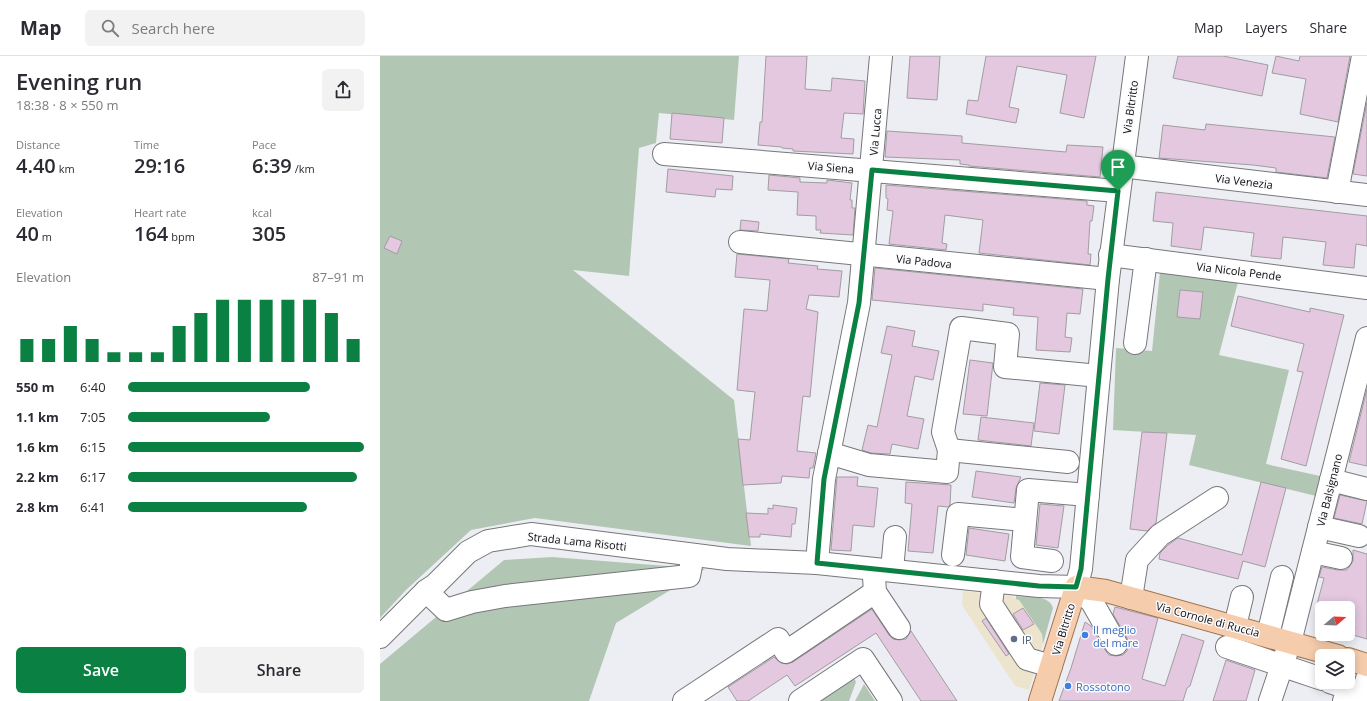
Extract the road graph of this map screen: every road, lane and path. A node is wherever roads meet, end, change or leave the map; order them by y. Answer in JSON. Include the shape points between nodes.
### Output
{"nodes":[{"id":1,"x":881,"y":56,"type":"edge"},
{"id":2,"x":1137,"y":56,"type":"edge"},
{"id":3,"x":1363,"y":56,"type":"edge"},
{"id":4,"x":1362,"y":91,"type":"edge"},
{"id":5,"x":664,"y":154,"type":"dead end"},
{"id":6,"x":1121,"y":166,"type":"junction"},
{"id":7,"x":872,"y":170,"type":"junction"},
{"id":8,"x":1118,"y":191,"type":"junction"},
{"id":9,"x":1337,"y":192,"type":"junction"},
{"id":10,"x":1367,"y":195,"type":"edge"},
{"id":11,"x":740,"y":242,"type":"dead end"},
{"id":12,"x":1110,"y":254,"type":"junction"},
{"id":13,"x":864,"y":255,"type":"junction"},
{"id":14,"x":1146,"y":259,"type":"junction"},
{"id":15,"x":1108,"y":279,"type":"junction"},
{"id":16,"x":1367,"y":288,"type":"edge"},
{"id":17,"x":1367,"y":338,"type":"edge"},
{"id":18,"x":1135,"y":344,"type":"dead end"},
{"id":19,"x":1099,"y":376,"type":"junction"},
{"id":20,"x":1362,"y":379,"type":"edge"},
{"id":21,"x":949,"y":450,"type":"junction"},
{"id":22,"x":829,"y":453,"type":"junction"},
{"id":23,"x":1068,"y":462,"type":"dead end"},
{"id":24,"x":1333,"y":474,"type":"junction"},
{"id":25,"x":1367,"y":475,"type":"edge"},
{"id":26,"x":1367,"y":489,"type":"edge"},
{"id":27,"x":1088,"y":495,"type":"junction"},
{"id":28,"x":1216,"y":498,"type":"dead end"},
{"id":29,"x":1025,"y":520,"type":"junction"},
{"id":30,"x":1319,"y":527,"type":"junction"},
{"id":31,"x":1359,"y":536,"type":"dead end"},
{"id":32,"x":894,"y":537,"type":"dead end"},
{"id":33,"x":1313,"y":552,"type":"junction"},
{"id":34,"x":693,"y":554,"type":"junction"},
{"id":35,"x":953,"y":555,"type":"dead end"},
{"id":36,"x":1341,"y":558,"type":"dead end"},
{"id":37,"x":1052,"y":561,"type":"dead end"},
{"id":38,"x":817,"y":563,"type":"junction"},
{"id":39,"x":882,"y":569,"type":"junction"},
{"id":40,"x":1282,"y":577,"type":"dead end"},
{"id":41,"x":994,"y":581,"type":"junction"},
{"id":42,"x":1076,"y":587,"type":"junction"},
{"id":43,"x":426,"y":591,"type":"junction"},
{"id":44,"x":875,"y":592,"type":"junction"},
{"id":45,"x":1242,"y":597,"type":"dead end"},
{"id":46,"x":1131,"y":598,"type":"junction"},
{"id":47,"x":1235,"y":626,"type":"junction"},
{"id":48,"x":899,"y":628,"type":"dead end"},
{"id":49,"x":1268,"y":635,"type":"junction"},
{"id":50,"x":380,"y":637,"type":"edge"},
{"id":51,"x":1290,"y":642,"type":"junction"},
{"id":52,"x":1116,"y":644,"type":"dead end"},
{"id":53,"x":1227,"y":647,"type":"dead end"},
{"id":54,"x":1315,"y":649,"type":"edge"},
{"id":55,"x":1355,"y":661,"type":"edge"},
{"id":56,"x":1367,"y":664,"type":"edge"},
{"id":57,"x":1051,"y":666,"type":"junction"},
{"id":58,"x":1282,"y":666,"type":"junction"},
{"id":59,"x":1315,"y":677,"type":"edge"},
{"id":60,"x":1367,"y":679,"type":"edge"},
{"id":61,"x":1348,"y":689,"type":"edge"},
{"id":62,"x":684,"y":701,"type":"edge"},
{"id":63,"x":800,"y":701,"type":"edge"},
{"id":64,"x":891,"y":701,"type":"edge"},
{"id":65,"x":1040,"y":701,"type":"edge"},
{"id":66,"x":1270,"y":701,"type":"edge"},
{"id":67,"x":1352,"y":701,"type":"edge"}],
"edges":[{"from":1,"to":7,"type":"street","name":"Via Lucca"},
{"from":2,"to":6,"type":"street","name":"Via Bitritto"},
{"from":3,"to":4,"type":"street"},
{"from":4,"to":9,"type":"street"},
{"from":5,"to":7,"type":"street","name":"Via Siena"},
{"from":6,"to":8,"type":"street","name":"Via Bitritto"},
{"from":6,"to":9,"type":"street","name":"Via Venezia"},
{"from":7,"to":8,"type":"street","name":"Via Siena"},
{"from":7,"to":13,"type":"street","name":"Via Lucca"},
{"from":8,"to":12,"type":"street","name":"Via Bitritto"},
{"from":9,"to":10,"type":"street","name":"Via Venezia"},
{"from":11,"to":13,"type":"street","name":"Via Padova"},
{"from":12,"to":14,"type":"street","name":"Via Nicola Pende"},
{"from":12,"to":15,"type":"street","name":"Via Bitritto"},
{"from":13,"to":15,"type":"street","name":"Via Padova"},
{"from":13,"to":22,"type":"street","name":"Via Lucca","via":[[859,303]]},
{"from":14,"to":16,"type":"street","name":"Via Nicola Pende"},
{"from":14,"to":18,"type":"street"},
{"from":15,"to":19,"type":"street","name":"Via Bitritto"},
{"from":17,"to":20,"type":"street","name":"Via Balsignano"},
{"from":19,"to":21,"type":"street","via":[[1005,367],[1008,334],[961,328],[943,432]]},
{"from":19,"to":27,"type":"street","name":"Via Bitritto"},
{"from":20,"to":24,"type":"street","name":"Via Balsignano"},
{"from":21,"to":22,"type":"street","via":[[947,472],[870,466]]},
{"from":21,"to":23,"type":"street"},
{"from":22,"to":38,"type":"street","name":"Via Lucca","via":[[824,479]]},
{"from":24,"to":25,"type":"street"},
{"from":24,"to":26,"type":"street"},
{"from":24,"to":30,"type":"street","name":"Via Balsignano"},
{"from":27,"to":29,"type":"street","via":[[1028,490]]},
{"from":27,"to":42,"type":"street","name":"Via Bitritto","via":[[1081,569]]},
{"from":28,"to":46,"type":"street","via":[[1160,535],[1137,560]]},
{"from":29,"to":35,"type":"street","via":[[958,514]]},
{"from":29,"to":37,"type":"street","via":[[1022,557]]},
{"from":30,"to":31,"type":"street"},
{"from":30,"to":33,"type":"street","name":"Via Balsignano"},
{"from":32,"to":39,"type":"street"},
{"from":33,"to":36,"type":"street"},
{"from":33,"to":51,"type":"street","name":"Via Balsignano"},
{"from":34,"to":38,"type":"street","name":"Strada Lama Risotti","via":[[727,559]]},
{"from":34,"to":43,"type":"street","name":"Strada Lama Risotti","via":[[531,534],[488,541],[468,552]]},
{"from":34,"to":43,"type":"street","via":[[689,576],[505,596],[446,610]]},
{"from":38,"to":39,"type":"street","name":"Strada Lama Risotti"},
{"from":39,"to":41,"type":"street","name":"Strada Lama Risotti"},
{"from":39,"to":44,"type":"street"},
{"from":40,"to":49,"type":"street"},
{"from":41,"to":42,"type":"street","name":"Strada Lama Risotti"},
{"from":41,"to":57,"type":"street","via":[[991,604],[1027,659]]},
{"from":42,"to":46,"type":"main road","name":"Via Cornole di Ruccia"},
{"from":42,"to":52,"type":"street","via":[[1092,602]]},
{"from":42,"to":57,"type":"main road","name":"Via Bitritto"},
{"from":43,"to":50,"type":"street","name":"Strada Lama Risotti"},
{"from":44,"to":48,"type":"street"},
{"from":44,"to":62,"type":"street","via":[[786,652],[778,639]]},
{"from":45,"to":47,"type":"street"},
{"from":46,"to":47,"type":"main road","name":"Via Cornole di Ruccia"},
{"from":47,"to":49,"type":"main road","name":"Via Cornole di Ruccia"},
{"from":49,"to":51,"type":"main road","name":"Via Cornole di Ruccia"},
{"from":51,"to":54,"type":"main road","name":"Via Cornole di Ruccia"},
{"from":51,"to":58,"type":"street","name":"Via Balsignano"},
{"from":53,"to":58,"type":"street"},
{"from":55,"to":56,"type":"main road"},
{"from":57,"to":65,"type":"main road","name":"Via Bitritto"},
{"from":58,"to":59,"type":"street"},
{"from":58,"to":66,"type":"street","name":"Via Balsignano"},
{"from":60,"to":67,"type":"street"},
{"from":61,"to":67,"type":"street"},
{"from":63,"to":64,"type":"street","via":[[863,659]]}]}
